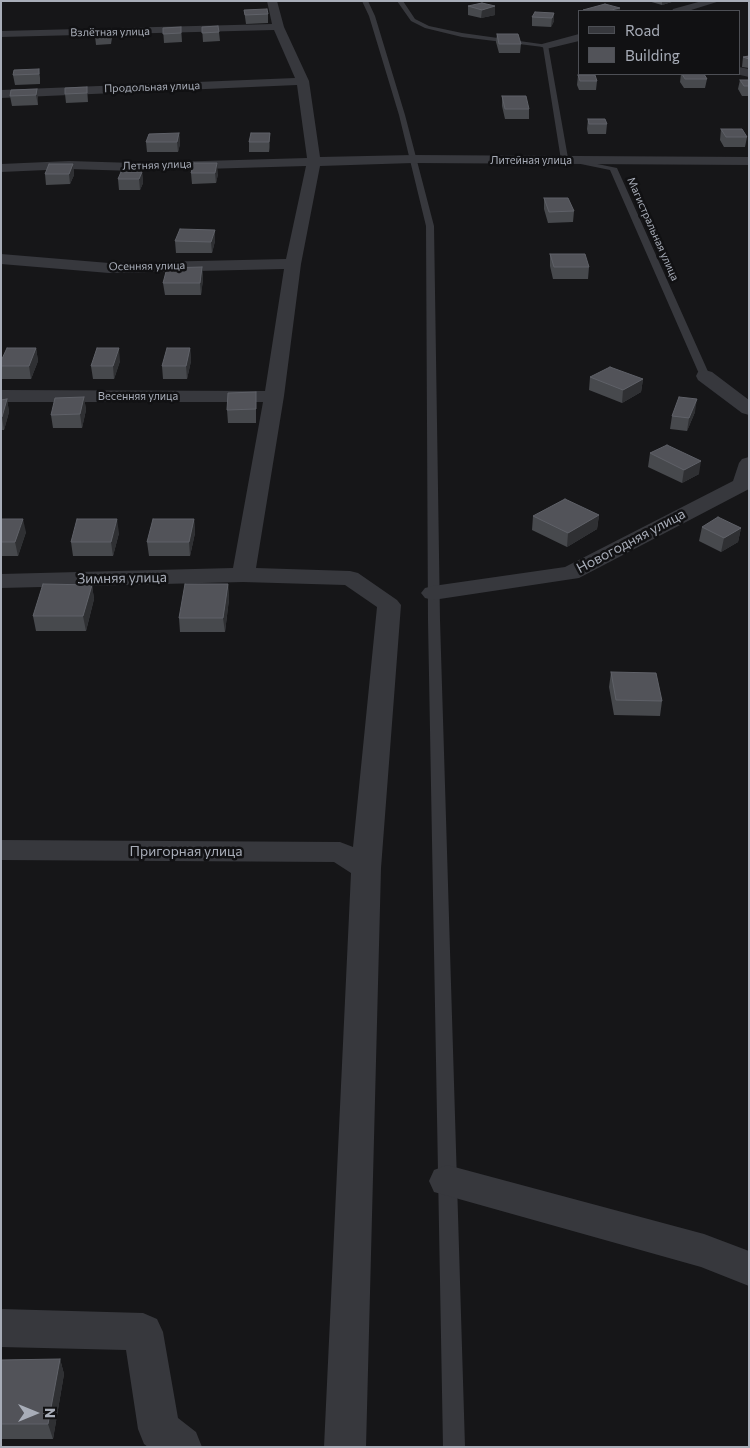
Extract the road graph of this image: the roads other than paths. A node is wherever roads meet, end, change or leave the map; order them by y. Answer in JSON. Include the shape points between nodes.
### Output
{"nodes":[{"id":1,"x":272,"y":1,"type":"edge"},
{"id":2,"x":365,"y":1,"type":"edge"},
{"id":3,"x":400,"y":1,"type":"edge"},
{"id":4,"x":708,"y":2,"type":"edge"},
{"id":5,"x":680,"y":10,"type":"edge"},
{"id":6,"x":278,"y":27,"type":"junction"},
{"id":7,"x":1,"y":34,"type":"edge"},
{"id":8,"x":578,"y":37,"type":"edge"},
{"id":9,"x":546,"y":46,"type":"junction"},
{"id":10,"x":578,"y":50,"type":"edge"},
{"id":11,"x":303,"y":81,"type":"junction"},
{"id":12,"x":1,"y":94,"type":"edge"},
{"id":13,"x":413,"y":159,"type":"junction"},
{"id":14,"x":565,"y":160,"type":"junction"},
{"id":15,"x":749,"y":161,"type":"edge"},
{"id":16,"x":314,"y":162,"type":"junction"},
{"id":17,"x":1,"y":168,"type":"edge"},
{"id":18,"x":1,"y":259,"type":"edge"},
{"id":19,"x":293,"y":264,"type":"junction"},
{"id":20,"x":705,"y":376,"type":"joint"},
{"id":21,"x":1,"y":396,"type":"edge"},
{"id":22,"x":274,"y":396,"type":"junction"},
{"id":23,"x":749,"y":409,"type":"edge"},
{"id":24,"x":749,"y":463,"type":"edge"},
{"id":25,"x":243,"y":575,"type":"junction"},
{"id":26,"x":1,"y":581,"type":"edge"},
{"id":27,"x":433,"y":593,"type":"junction"},
{"id":28,"x":1,"y":850,"type":"edge"},
{"id":29,"x":366,"y":868,"type":"junction"},
{"id":30,"x":447,"y":1181,"type":"junction"},
{"id":31,"x":749,"y":1269,"type":"edge"},
{"id":32,"x":1,"y":1328,"type":"edge"},
{"id":33,"x":181,"y":1447,"type":"edge"},
{"id":34,"x":345,"y":1447,"type":"edge"},
{"id":35,"x":454,"y":1447,"type":"edge"}],
"edges":[{"from":1,"to":6,"type":"street"},
{"from":2,"to":13,"type":"lane"},
{"from":3,"to":9,"type":"lane","via":[[413,20],[427,28]]},
{"from":4,"to":5,"type":"street"},
{"from":6,"to":7,"type":"street","name":"Взлётная улица","via":[[100,34]]},
{"from":6,"to":11,"type":"street"},
{"from":8,"to":9,"type":"street"},
{"from":9,"to":10,"type":"street"},
{"from":9,"to":14,"type":"lane"},
{"from":11,"to":12,"type":"street","name":"Продольная улица"},
{"from":11,"to":16,"type":"street"},
{"from":13,"to":14,"type":"street","name":"Литейная улица"},
{"from":13,"to":16,"type":"street","name":"Литейная улица"},
{"from":13,"to":27,"type":"lane","via":[[430,226]]},
{"from":14,"to":15,"type":"street","name":"Литейная улица"},
{"from":14,"to":20,"type":"lane","name":"Магистральная улица","via":[[613,168]]},
{"from":16,"to":17,"type":"street","name":"Летняя улица"},
{"from":16,"to":19,"type":"street"},
{"from":18,"to":19,"type":"street","name":"Осенняя улица","via":[[109,268]]},
{"from":19,"to":22,"type":"street"},
{"from":20,"to":23,"type":"street"},
{"from":21,"to":22,"type":"street","name":"Весенняя улица"},
{"from":22,"to":25,"type":"street"},
{"from":24,"to":27,"type":"street","name":"Новогодняя улица","via":[[742,484],[571,572]]},
{"from":25,"to":26,"type":"street","name":"Зимняя улица"},
{"from":25,"to":29,"type":"street","name":"Зимняя улица","via":[[350,578],[389,604]]},
{"from":27,"to":30,"type":"lane"},
{"from":28,"to":29,"type":"street","name":"Пригорная улица","via":[[340,852]]},
{"from":29,"to":34,"type":"street"},
{"from":30,"to":31,"type":"street","via":[[704,1251]]},
{"from":30,"to":35,"type":"lane"},
{"from":32,"to":33,"type":"street","via":[[142,1332],[159,1428]]}]}
